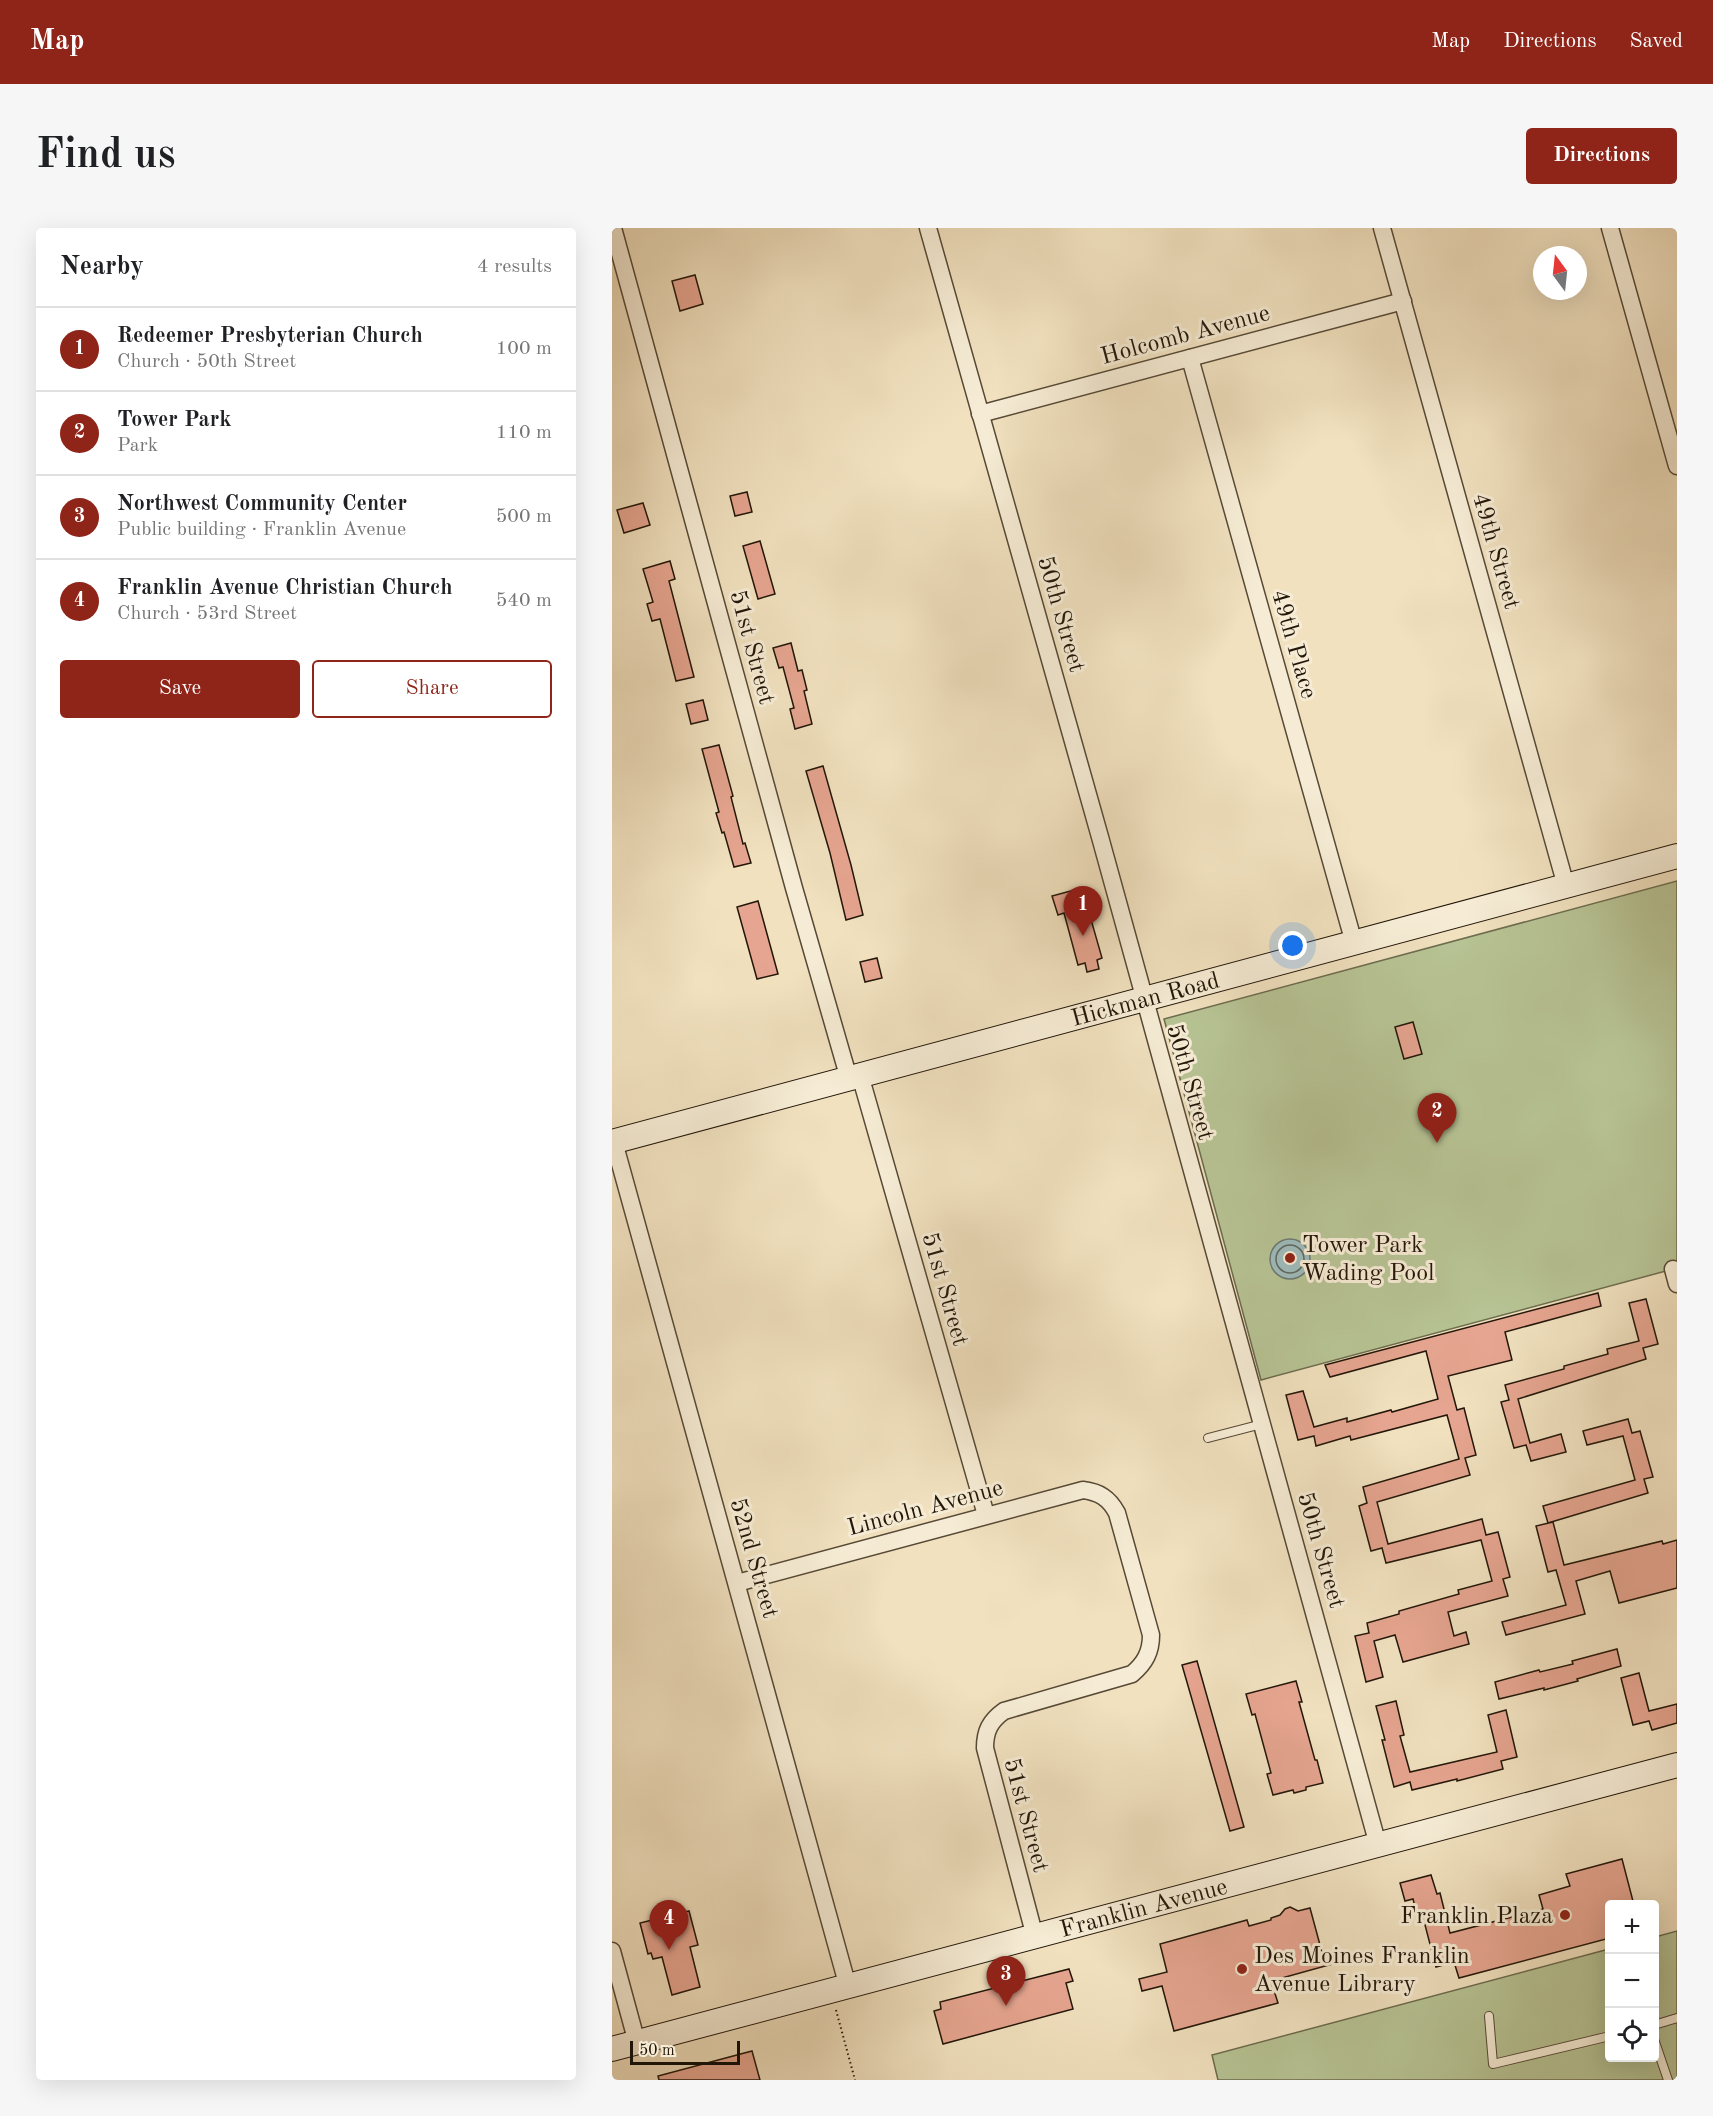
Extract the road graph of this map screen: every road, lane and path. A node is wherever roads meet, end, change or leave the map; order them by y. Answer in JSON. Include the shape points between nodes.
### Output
{"nodes":[{"id":1,"x":613,"y":228,"type":"edge"},
{"id":2,"x":928,"y":228,"type":"edge"},
{"id":3,"x":1382,"y":228,"type":"edge"},
{"id":4,"x":1610,"y":228,"type":"edge"},
{"id":5,"x":1403,"y":301,"type":"junction"},
{"id":6,"x":1190,"y":358,"type":"junction"},
{"id":7,"x":980,"y":414,"type":"junction"},
{"id":8,"x":1677,"y":466,"type":"edge"},
{"id":9,"x":1677,"y":856,"type":"edge"},
{"id":10,"x":1566,"y":886,"type":"junction"},
{"id":11,"x":1353,"y":943,"type":"junction"},
{"id":12,"x":1143,"y":999,"type":"junction"},
{"id":13,"x":855,"y":1077,"type":"junction"},
{"id":14,"x":613,"y":1142,"type":"edge"},
{"id":15,"x":1262,"y":1424,"type":"junction"},
{"id":16,"x":1208,"y":1438,"type":"dead end"},
{"id":17,"x":986,"y":1515,"type":"junction"},
{"id":18,"x":737,"y":1583,"type":"junction"},
{"id":19,"x":1004,"y":1711,"type":"joint"},
{"id":20,"x":1677,"y":1765,"type":"edge"},
{"id":21,"x":1378,"y":1845,"type":"junction"},
{"id":22,"x":1035,"y":1937,"type":"junction"},
{"id":23,"x":612,"y":1952,"type":"edge"},
{"id":24,"x":842,"y":1996,"type":"junction"},
{"id":25,"x":1489,"y":2016,"type":"dead end"},
{"id":26,"x":1677,"y":2018,"type":"edge"},
{"id":27,"x":1659,"y":2023,"type":"edge"},
{"id":28,"x":1605,"y":2037,"type":"edge"},
{"id":29,"x":637,"y":2043,"type":"junction"},
{"id":30,"x":612,"y":2049,"type":"edge"},
{"id":31,"x":1659,"y":2054,"type":"edge"},
{"id":32,"x":855,"y":2080,"type":"edge"},
{"id":33,"x":1668,"y":2080,"type":"edge"}],
"edges":[{"from":1,"to":13,"type":"street","name":"51st Street","via":[[784,854]]},
{"from":2,"to":7,"type":"street","name":"50th Street"},
{"from":3,"to":5,"type":"street","name":"49th Street"},
{"from":4,"to":8,"type":"street"},
{"from":5,"to":6,"type":"street","name":"Holcomb Avenue"},
{"from":5,"to":10,"type":"street","name":"49th Street"},
{"from":6,"to":7,"type":"street","name":"Holcomb Avenue"},
{"from":6,"to":11,"type":"street","name":"49th Place"},
{"from":7,"to":12,"type":"street","name":"50th Street"},
{"from":9,"to":10,"type":"street","name":"Hickman Road"},
{"from":10,"to":11,"type":"street","name":"Hickman Road"},
{"from":11,"to":12,"type":"street","name":"Hickman Road"},
{"from":12,"to":13,"type":"street","name":"Hickman Road"},
{"from":12,"to":15,"type":"street","name":"50th Street"},
{"from":13,"to":14,"type":"street","name":"Hickman Road"},
{"from":13,"to":17,"type":"street","name":"51st Street"},
{"from":14,"to":18,"type":"street","name":"52nd Street"},
{"from":15,"to":16,"type":"lane"},
{"from":15,"to":21,"type":"street","name":"50th Street"},
{"from":17,"to":18,"type":"street","name":"Lincoln Avenue"},
{"from":17,"to":19,"type":"street","name":"Lincoln Avenue","via":[[1083,1490],[1105,1497],[1117,1512],[1151,1635],[1148,1656],[1131,1674]]},
{"from":18,"to":24,"type":"street","name":"52nd Street"},
{"from":19,"to":22,"type":"street","name":"51st Street","via":[[988,1727],[985,1748]]},
{"from":20,"to":21,"type":"street","name":"Franklin Avenue"},
{"from":21,"to":22,"type":"street","name":"Franklin Avenue"},
{"from":22,"to":24,"type":"street","name":"Franklin Avenue"},
{"from":23,"to":29,"type":"street"},
{"from":24,"to":29,"type":"street","name":"Franklin Avenue"},
{"from":24,"to":32,"type":"path"},
{"from":25,"to":28,"type":"lane","via":[[1493,2064]]},
{"from":26,"to":27,"type":"lane"},
{"from":29,"to":30,"type":"street","name":"Franklin Avenue"},
{"from":31,"to":33,"type":"lane"}]}
